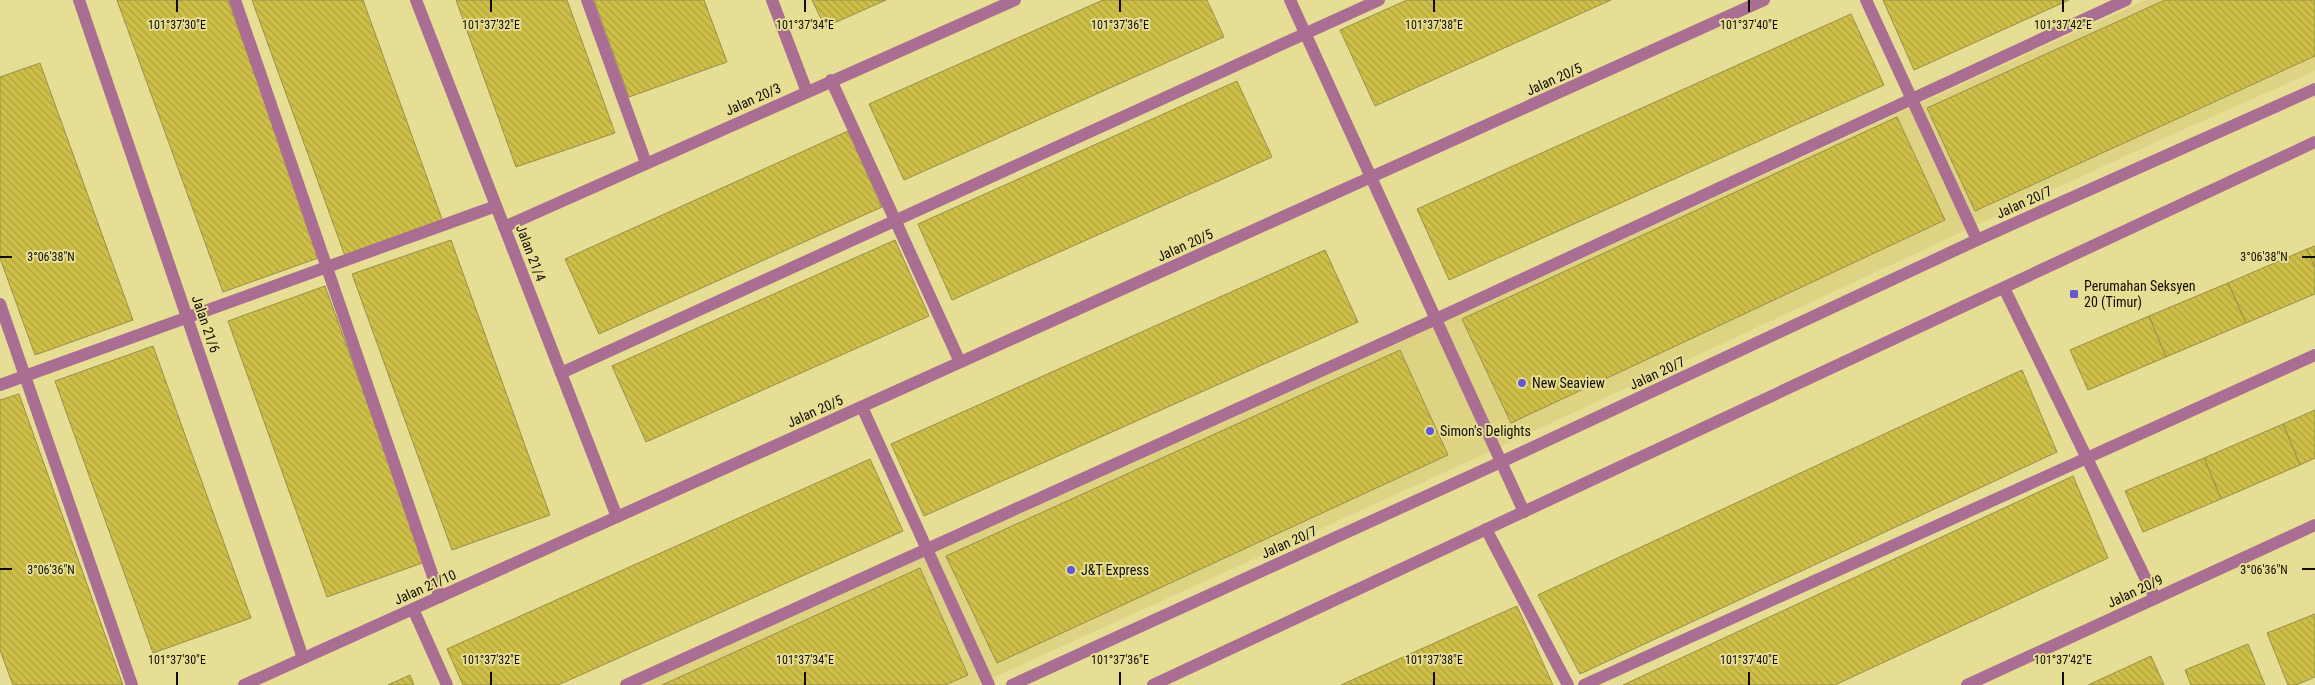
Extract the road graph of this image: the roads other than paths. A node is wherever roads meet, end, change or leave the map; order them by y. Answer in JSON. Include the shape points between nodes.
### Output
{"nodes":[{"id":1,"x":79,"y":0,"type":"edge"},
{"id":2,"x":235,"y":0,"type":"edge"},
{"id":3,"x":416,"y":0,"type":"edge"},
{"id":4,"x":587,"y":0,"type":"edge"},
{"id":5,"x":772,"y":0,"type":"edge"},
{"id":6,"x":1015,"y":0,"type":"edge"},
{"id":7,"x":1290,"y":0,"type":"edge"},
{"id":8,"x":1378,"y":0,"type":"edge"},
{"id":9,"x":1764,"y":0,"type":"edge"},
{"id":10,"x":1866,"y":0,"type":"edge"},
{"id":11,"x":2126,"y":0,"type":"edge"},
{"id":12,"x":1306,"y":34,"type":"junction"},
{"id":13,"x":831,"y":80,"type":"junction"},
{"id":14,"x":2315,"y":89,"type":"edge"},
{"id":15,"x":807,"y":92,"type":"junction"},
{"id":16,"x":1912,"y":99,"type":"junction"},
{"id":17,"x":2315,"y":142,"type":"edge"},
{"id":18,"x":646,"y":163,"type":"junction"},
{"id":19,"x":1371,"y":178,"type":"junction"},
{"id":20,"x":496,"y":206,"type":"junction"},
{"id":21,"x":895,"y":219,"type":"junction"},
{"id":22,"x":504,"y":227,"type":"junction"},
{"id":23,"x":1977,"y":240,"type":"junction"},
{"id":24,"x":327,"y":267,"type":"junction"},
{"id":25,"x":2004,"y":288,"type":"junction"},
{"id":26,"x":0,"y":304,"type":"edge"},
{"id":27,"x":187,"y":317,"type":"junction"},
{"id":28,"x":1436,"y":319,"type":"junction"},
{"id":29,"x":2315,"y":355,"type":"edge"},
{"id":30,"x":960,"y":362,"type":"junction"},
{"id":31,"x":562,"y":373,"type":"junction"},
{"id":32,"x":25,"y":376,"type":"junction"},
{"id":33,"x":0,"y":385,"type":"edge"},
{"id":34,"x":862,"y":407,"type":"junction"},
{"id":35,"x":2087,"y":457,"type":"junction"},
{"id":36,"x":1501,"y":462,"type":"junction"},
{"id":37,"x":1524,"y":512,"type":"junction"},
{"id":38,"x":618,"y":516,"type":"junction"},
{"id":39,"x":2315,"y":525,"type":"edge"},
{"id":40,"x":1486,"y":530,"type":"junction"},
{"id":41,"x":927,"y":549,"type":"junction"},
{"id":42,"x":440,"y":597,"type":"junction"},
{"id":43,"x":2155,"y":598,"type":"junction"},
{"id":44,"x":413,"y":609,"type":"junction"},
{"id":45,"x":303,"y":658,"type":"junction"},
{"id":46,"x":132,"y":685,"type":"edge"},
{"id":47,"x":244,"y":685,"type":"edge"},
{"id":48,"x":447,"y":685,"type":"edge"},
{"id":49,"x":626,"y":685,"type":"edge"},
{"id":50,"x":990,"y":685,"type":"edge"},
{"id":51,"x":1012,"y":685,"type":"edge"},
{"id":52,"x":1153,"y":685,"type":"edge"},
{"id":53,"x":1568,"y":685,"type":"edge"},
{"id":54,"x":1584,"y":685,"type":"edge"},
{"id":55,"x":1967,"y":685,"type":"edge"}],
"edges":[{"from":1,"to":27,"type":"street","name":"Jalan 21/6"},
{"from":2,"to":24,"type":"street"},
{"from":3,"to":20,"type":"street","name":"Jalan 21/4"},
{"from":4,"to":18,"type":"street"},
{"from":5,"to":15,"type":"street"},
{"from":6,"to":13,"type":"street","name":"Jalan 20/3"},
{"from":7,"to":12,"type":"street"},
{"from":8,"to":12,"type":"street"},
{"from":9,"to":19,"type":"street","name":"Jalan 20/5"},
{"from":10,"to":16,"type":"street"},
{"from":11,"to":16,"type":"street"},
{"from":12,"to":19,"type":"street"},
{"from":12,"to":21,"type":"street"},
{"from":13,"to":15,"type":"street","name":"Jalan 20/3"},
{"from":13,"to":21,"type":"street"},
{"from":14,"to":23,"type":"street","name":"Jalan 20/7"},
{"from":15,"to":18,"type":"street","name":"Jalan 20/3"},
{"from":16,"to":23,"type":"street"},
{"from":16,"to":28,"type":"street"},
{"from":17,"to":25,"type":"street"},
{"from":18,"to":22,"type":"street","name":"Jalan 20/3"},
{"from":19,"to":28,"type":"street"},
{"from":19,"to":30,"type":"street","name":"Jalan 20/5"},
{"from":20,"to":22,"type":"street","name":"Jalan 21/4"},
{"from":20,"to":24,"type":"street"},
{"from":21,"to":30,"type":"street"},
{"from":21,"to":31,"type":"street"},
{"from":22,"to":31,"type":"street","name":"Jalan 21/4"},
{"from":23,"to":36,"type":"street","name":"Jalan 20/7"},
{"from":24,"to":27,"type":"street"},
{"from":24,"to":42,"type":"street"},
{"from":25,"to":35,"type":"street"},
{"from":25,"to":37,"type":"street"},
{"from":26,"to":32,"type":"street"},
{"from":27,"to":32,"type":"street"},
{"from":27,"to":45,"type":"street","name":"Jalan 21/6"},
{"from":28,"to":36,"type":"street"},
{"from":28,"to":41,"type":"street"},
{"from":29,"to":35,"type":"street"},
{"from":30,"to":34,"type":"street","name":"Jalan 20/5"},
{"from":31,"to":38,"type":"street","name":"Jalan 21/4"},
{"from":32,"to":33,"type":"street"},
{"from":32,"to":46,"type":"street"},
{"from":34,"to":38,"type":"street","name":"Jalan 20/5"},
{"from":34,"to":41,"type":"street"},
{"from":35,"to":43,"type":"street"},
{"from":35,"to":54,"type":"street"},
{"from":36,"to":37,"type":"street"},
{"from":36,"to":51,"type":"street","name":"Jalan 20/7"},
{"from":37,"to":40,"type":"street"},
{"from":38,"to":42,"type":"street","name":"Jalan 21/10"},
{"from":39,"to":43,"type":"street","name":"Jalan 20/9"},
{"from":40,"to":52,"type":"street"},
{"from":40,"to":53,"type":"street"},
{"from":41,"to":49,"type":"street"},
{"from":41,"to":50,"type":"street"},
{"from":42,"to":44,"type":"street","name":"Jalan 21/10"},
{"from":43,"to":55,"type":"street","name":"Jalan 20/9"},
{"from":44,"to":45,"type":"street","name":"Jalan 21/10"},
{"from":44,"to":48,"type":"street"},
{"from":45,"to":47,"type":"street","name":"Jalan 21/10"}]}
